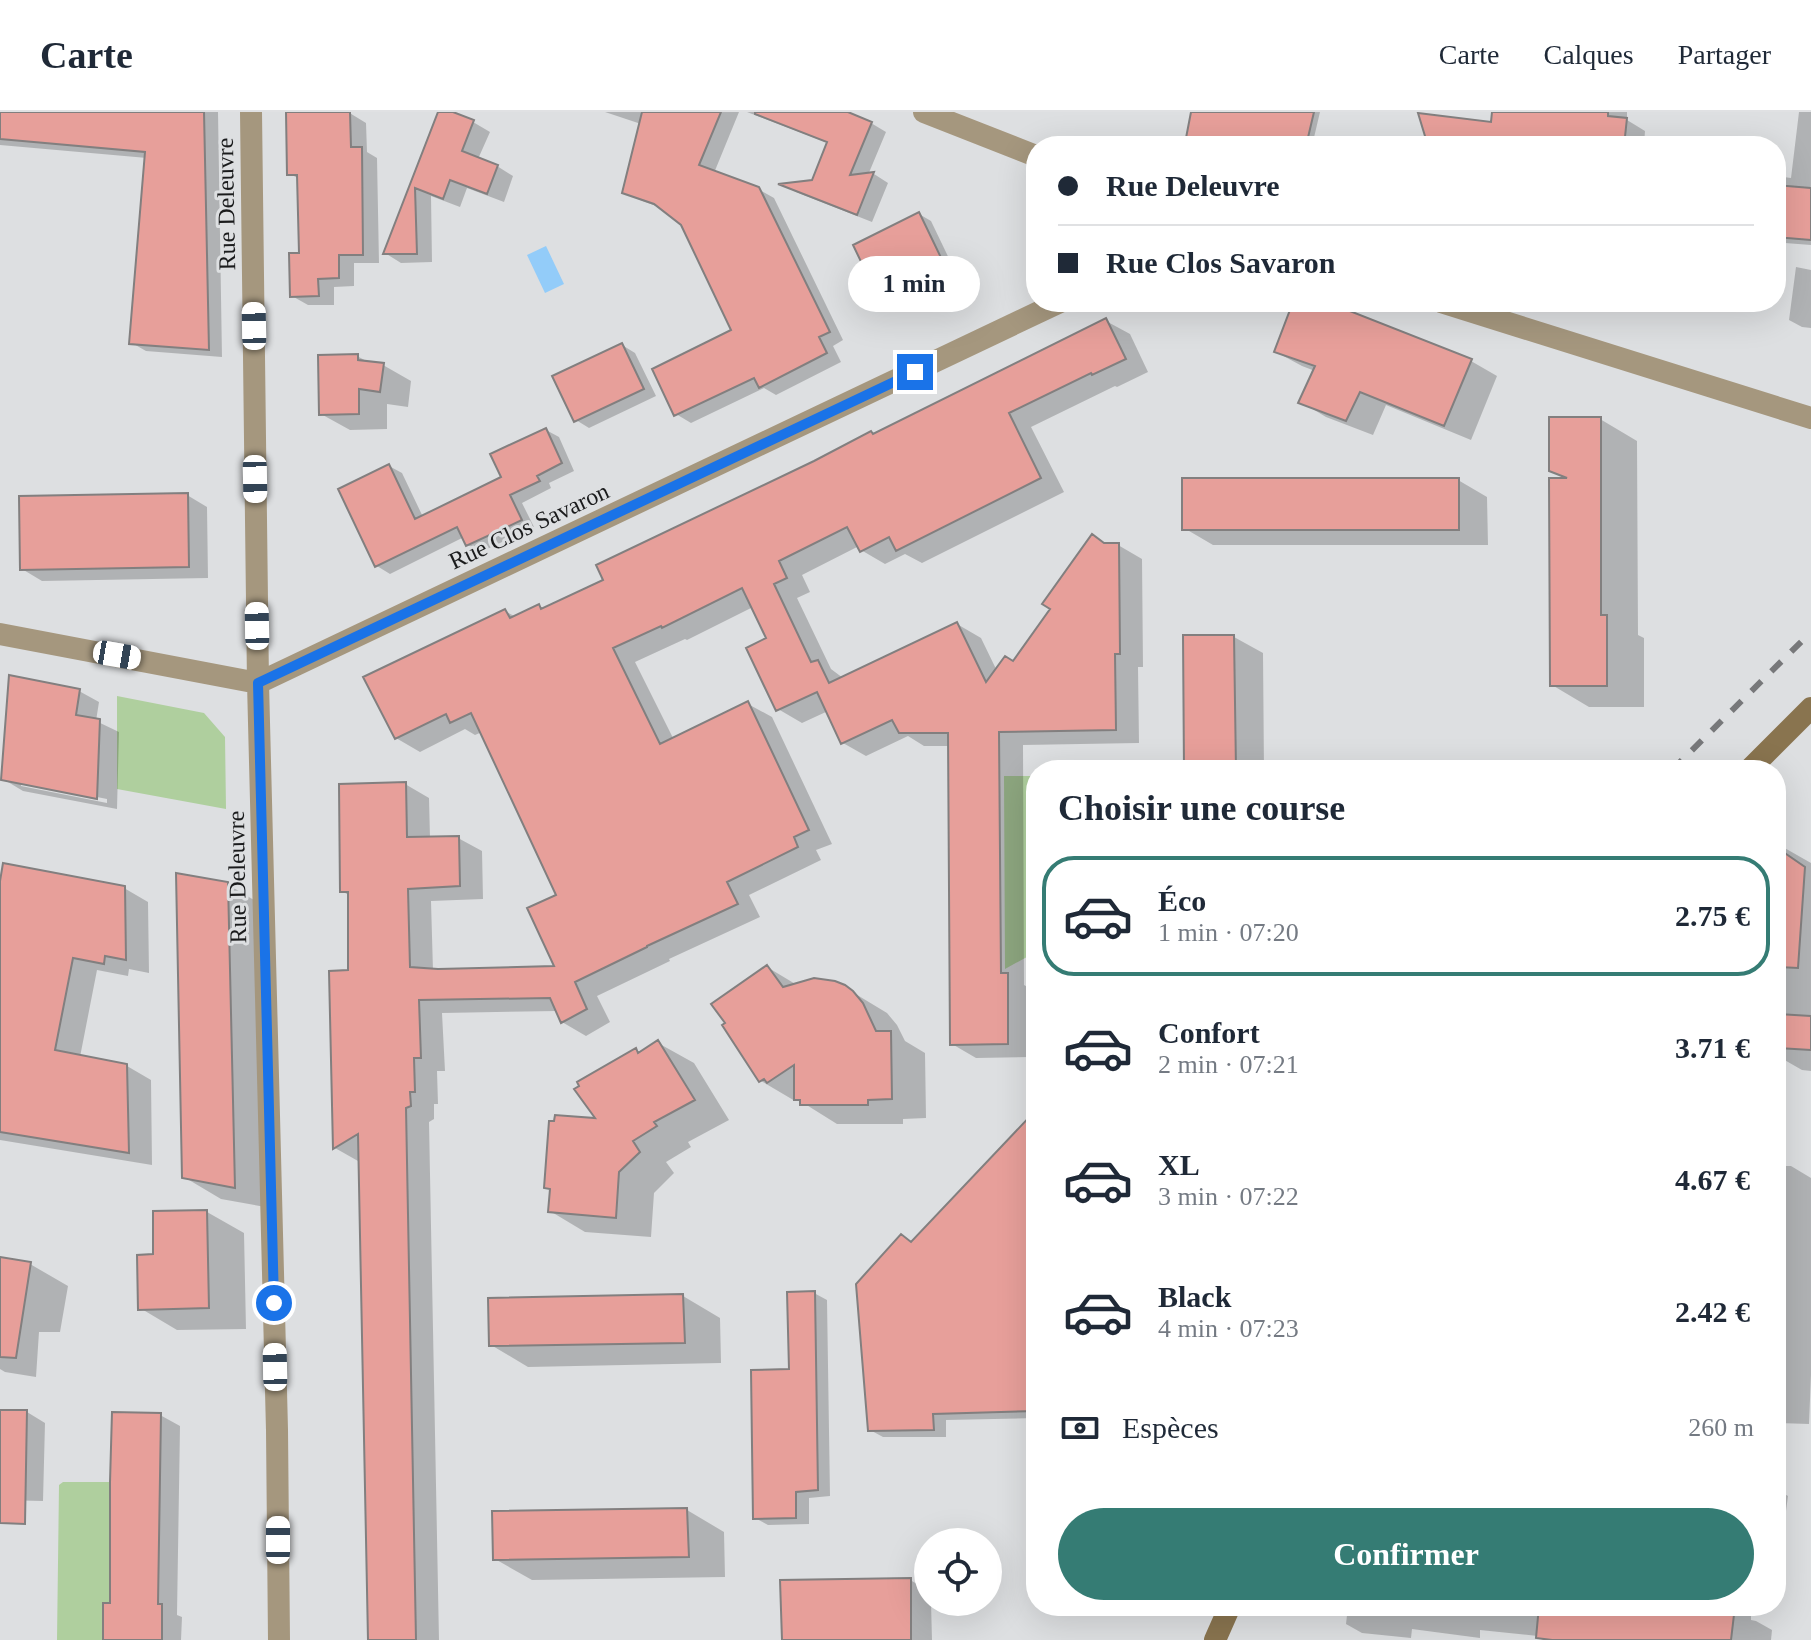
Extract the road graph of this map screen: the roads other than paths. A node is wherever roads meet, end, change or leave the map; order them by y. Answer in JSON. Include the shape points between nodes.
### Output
{"nodes":[{"id":1,"x":251,"y":112,"type":"edge"},
{"id":2,"x":924,"y":112,"type":"edge"},
{"id":3,"x":1026,"y":152,"type":"edge"},
{"id":4,"x":1039,"y":312,"type":"edge"},
{"id":5,"x":1473,"y":312,"type":"edge"},
{"id":6,"x":1811,"y":418,"type":"edge"},
{"id":7,"x":0,"y":634,"type":"edge"},
{"id":8,"x":258,"y":683,"type":"junction"},
{"id":9,"x":1811,"y":708,"type":"edge"},
{"id":10,"x":1759,"y":760,"type":"edge"},
{"id":11,"x":1226,"y":1616,"type":"edge"},
{"id":12,"x":279,"y":1640,"type":"edge"},
{"id":13,"x":1215,"y":1640,"type":"edge"}],
"edges":[{"from":1,"to":8,"type":"street","name":"Rue Deleuvre"},
{"from":2,"to":3,"type":"street"},
{"from":4,"to":8,"type":"street","name":"Rue Clos Savaron"},
{"from":5,"to":6,"type":"street"},
{"from":7,"to":8,"type":"street"},
{"from":8,"to":12,"type":"street","name":"Rue Deleuvre"},
{"from":9,"to":10,"type":"main road"},
{"from":11,"to":13,"type":"main road"}]}
